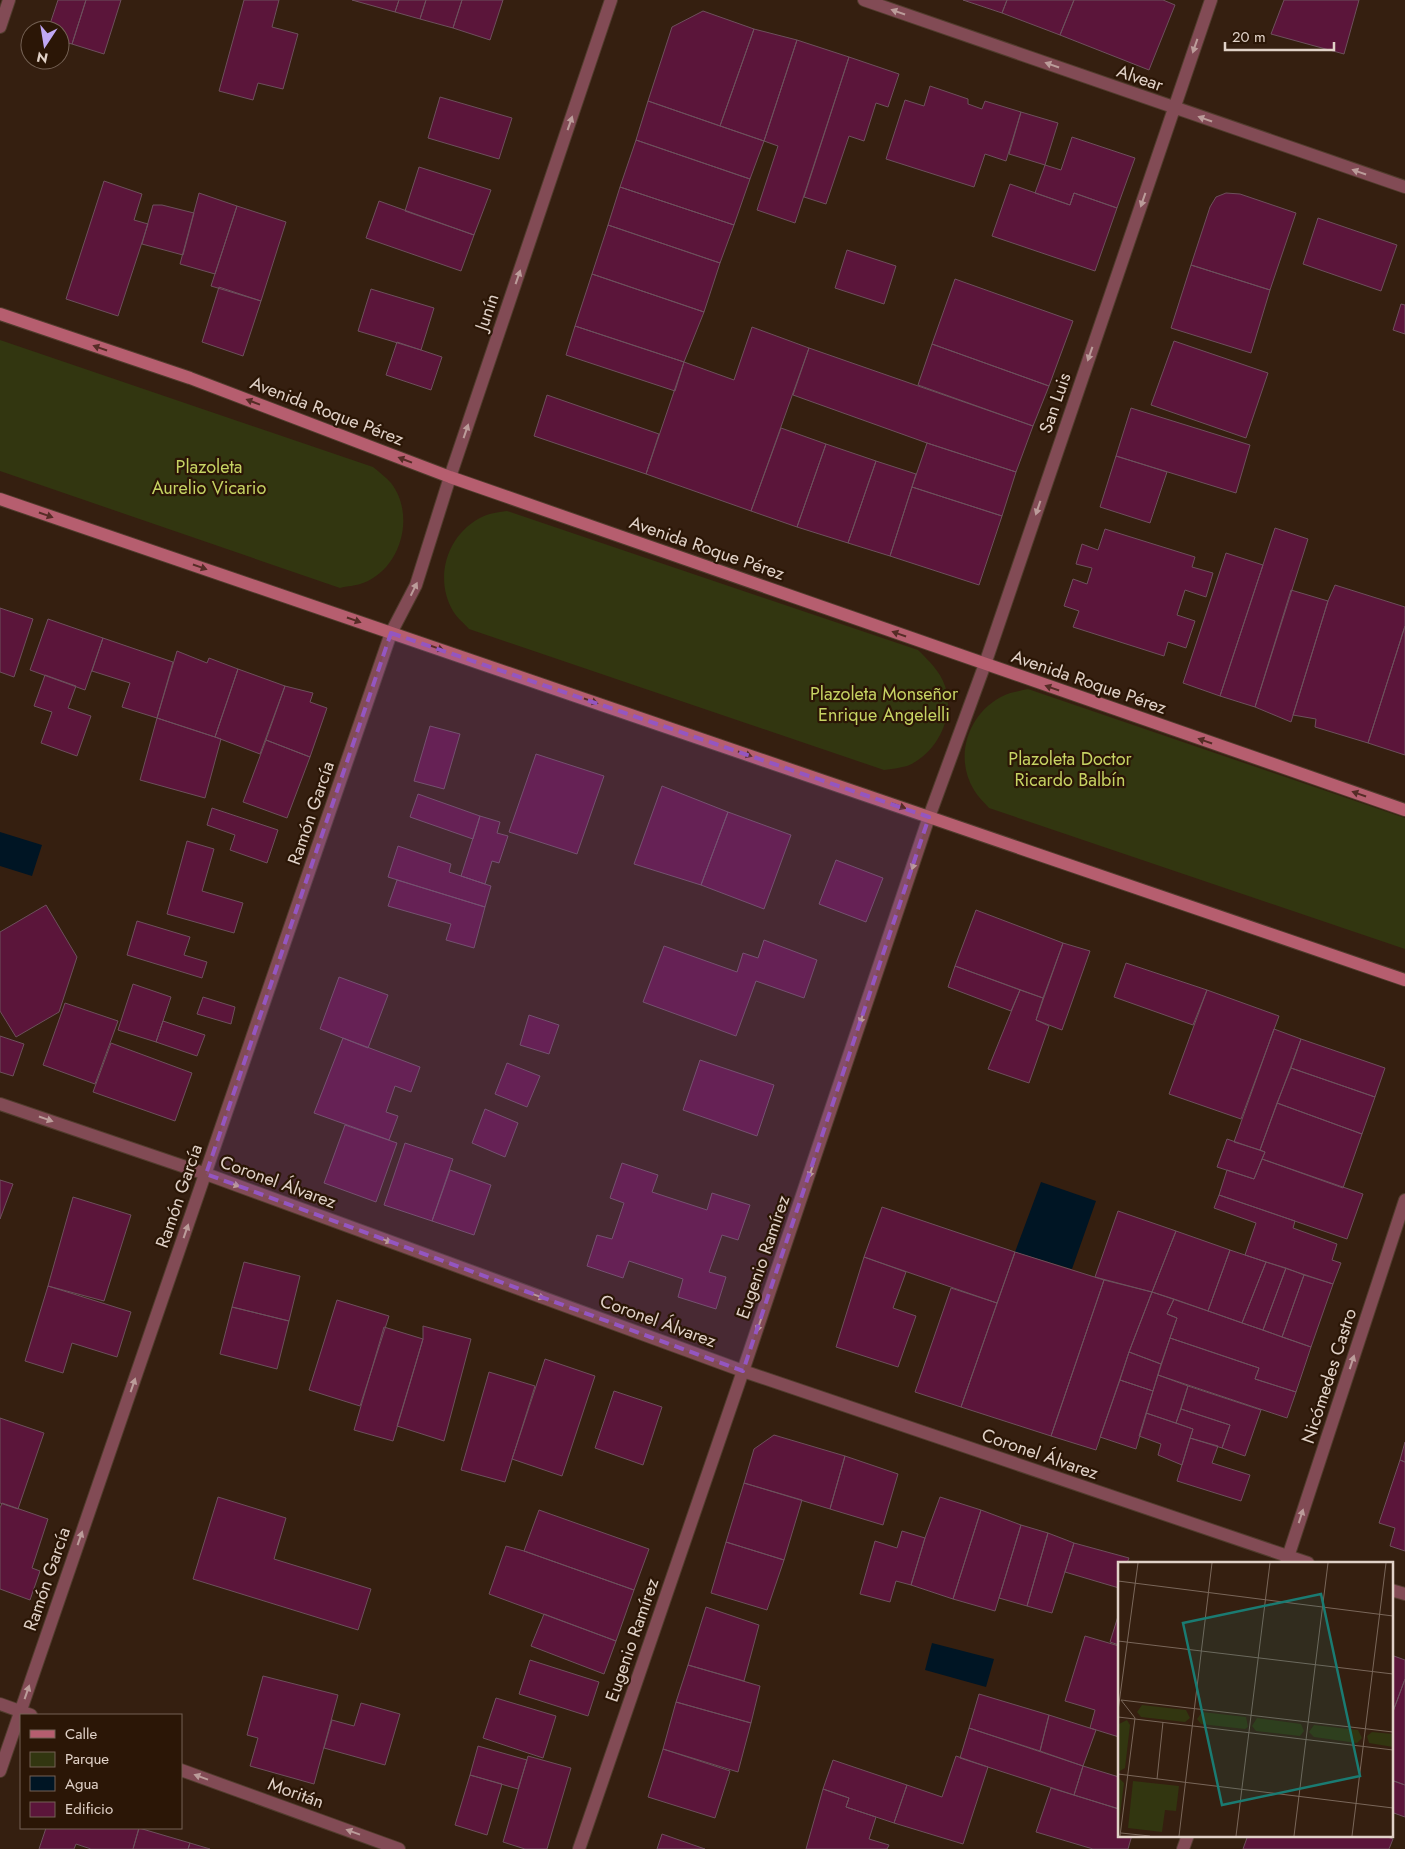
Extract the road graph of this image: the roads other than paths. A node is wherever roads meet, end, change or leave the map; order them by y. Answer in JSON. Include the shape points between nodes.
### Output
{"nodes":[{"id":1,"x":9,"y":0,"type":"edge"},
{"id":2,"x":611,"y":0,"type":"edge"},
{"id":3,"x":864,"y":0,"type":"edge"},
{"id":4,"x":1211,"y":0,"type":"edge"},
{"id":5,"x":0,"y":27,"type":"edge"},
{"id":6,"x":1174,"y":108,"type":"junction"},
{"id":7,"x":1405,"y":188,"type":"edge"},
{"id":8,"x":0,"y":314,"type":"edge"},
{"id":9,"x":450,"y":477,"type":"junction"},
{"id":10,"x":0,"y":499,"type":"edge"},
{"id":11,"x":391,"y":633,"type":"junction"},
{"id":12,"x":985,"y":664,"type":"junction"},
{"id":13,"x":1405,"y":810,"type":"edge"},
{"id":14,"x":929,"y":817,"type":"junction"},
{"id":15,"x":1405,"y":980,"type":"edge"},
{"id":16,"x":0,"y":1104,"type":"edge"},
{"id":17,"x":206,"y":1174,"type":"junction"},
{"id":18,"x":1405,"y":1200,"type":"edge"},
{"id":19,"x":744,"y":1371,"type":"junction"},
{"id":20,"x":1287,"y":1560,"type":"edge"},
{"id":21,"x":1301,"y":1562,"type":"edge"},
{"id":22,"x":1392,"y":1590,"type":"edge"},
{"id":23,"x":1405,"y":1594,"type":"edge"},
{"id":24,"x":0,"y":1704,"type":"edge"},
{"id":25,"x":26,"y":1713,"type":"edge"},
{"id":26,"x":20,"y":1726,"type":"edge"},
{"id":27,"x":182,"y":1770,"type":"edge"},
{"id":28,"x":0,"y":1771,"type":"edge"},
{"id":29,"x":1188,"y":1836,"type":"edge"},
{"id":30,"x":399,"y":1849,"type":"edge"},
{"id":31,"x":579,"y":1849,"type":"edge"},
{"id":32,"x":1183,"y":1849,"type":"edge"}],
"edges":[{"from":1,"to":5,"type":"street"},
{"from":9,"to":2,"type":"street","name":"Junín","one_way":true},
{"from":6,"to":3,"type":"street","name":"Alvear","one_way":true},
{"from":4,"to":6,"type":"street","name":"San Luis","one_way":true},
{"from":7,"to":6,"type":"street","name":"Alvear","one_way":true},
{"from":6,"to":12,"type":"street","name":"San Luis","one_way":true},
{"from":9,"to":8,"type":"main road","name":"Avenida Roque Pérez","one_way":true,"via":[[190,378]]},
{"from":11,"to":9,"type":"street","name":"Junín","one_way":true,"via":[[416,585]]},
{"from":12,"to":9,"type":"main road","name":"Avenida Roque Pérez","one_way":true},
{"from":10,"to":11,"type":"main road","one_way":true},
{"from":11,"to":14,"type":"main road","one_way":true},
{"from":11,"to":17,"type":"street","name":"Ramón García"},
{"from":13,"to":12,"type":"main road","name":"Avenida Roque Pérez","one_way":true},
{"from":12,"to":14,"type":"street","name":"San Luis"},
{"from":14,"to":15,"type":"main road"},
{"from":14,"to":19,"type":"street","name":"Eugenio Ramírez","one_way":true},
{"from":16,"to":17,"type":"street","name":"Coronel Álvarez","one_way":true},
{"from":17,"to":19,"type":"street","name":"Coronel Álvarez","one_way":true},
{"from":25,"to":17,"type":"street","name":"Ramón García","one_way":true},
{"from":20,"to":18,"type":"street","name":"Nicómedes Castro","one_way":true},
{"from":19,"to":20,"type":"street","name":"Coronel Álvarez"},
{"from":19,"to":31,"type":"street","name":"Eugenio Ramírez"},
{"from":20,"to":21,"type":"street","name":"Coronel Álvarez"},
{"from":22,"to":23,"type":"street"},
{"from":24,"to":25,"type":"street"},
{"from":26,"to":28,"type":"street","name":"Ramón García"},
{"from":30,"to":27,"type":"street","name":"Moritán","one_way":true},
{"from":29,"to":32,"type":"street"}]}
